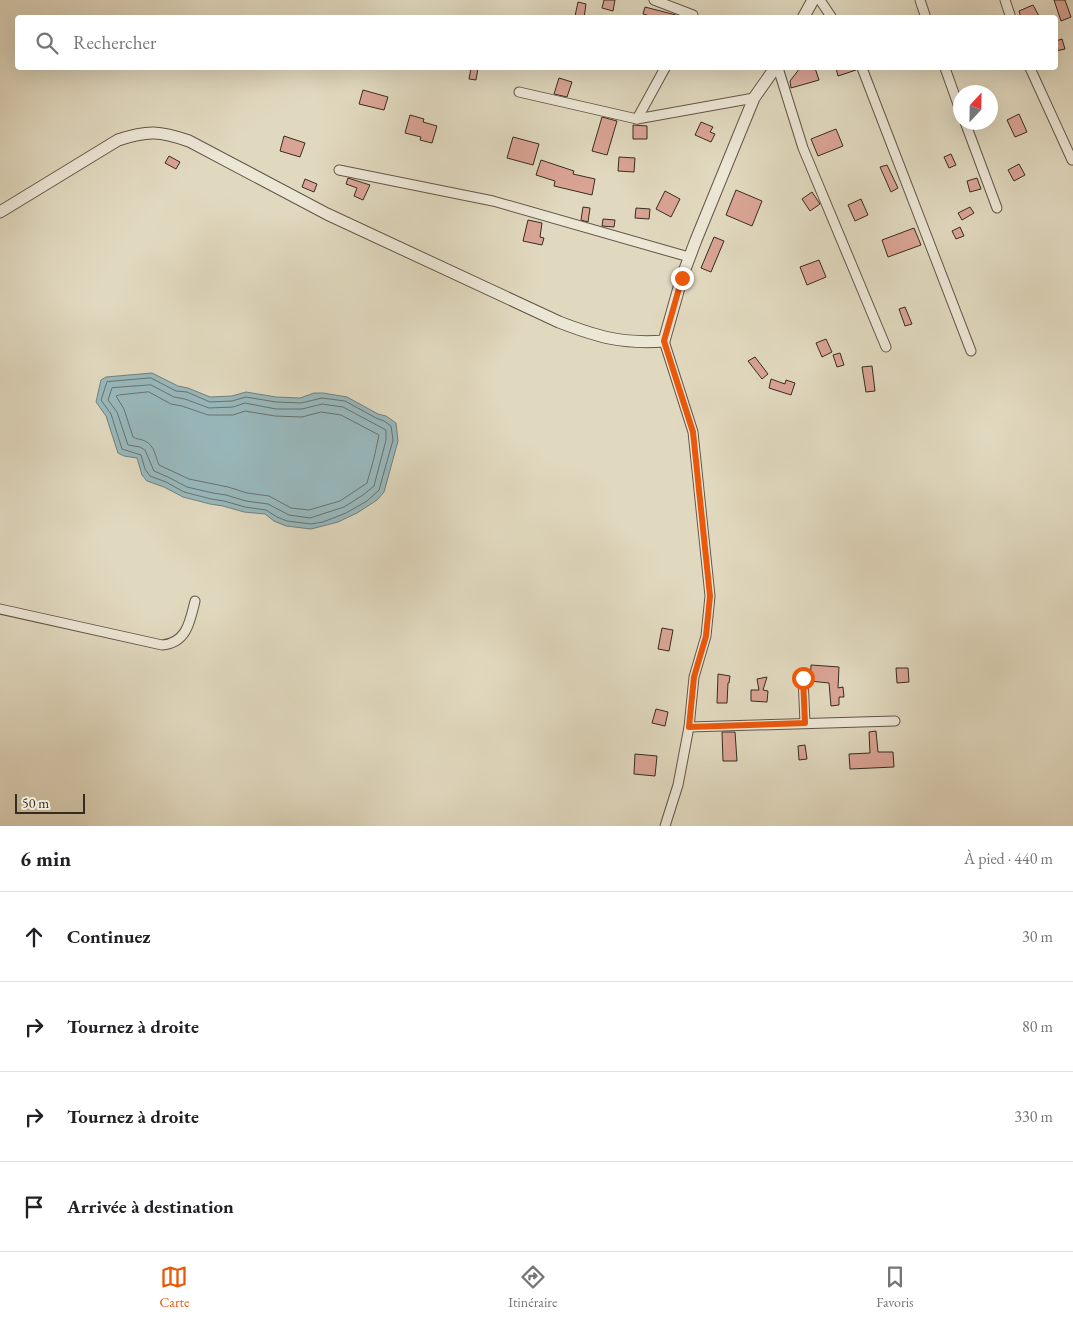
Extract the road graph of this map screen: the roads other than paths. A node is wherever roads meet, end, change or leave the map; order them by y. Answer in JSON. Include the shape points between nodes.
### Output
{"nodes":[{"id":1,"x":654,"y":0,"type":"edge"},
{"id":2,"x":813,"y":0,"type":"edge"},
{"id":3,"x":820,"y":0,"type":"edge"},
{"id":4,"x":920,"y":0,"type":"edge"},
{"id":5,"x":1005,"y":0,"type":"edge"},
{"id":6,"x":691,"y":15,"type":"edge"},
{"id":7,"x":805,"y":15,"type":"edge"},
{"id":8,"x":830,"y":15,"type":"edge"},
{"id":9,"x":925,"y":15,"type":"edge"},
{"id":10,"x":1010,"y":15,"type":"edge"},
{"id":11,"x":664,"y":70,"type":"edge"},
{"id":12,"x":775,"y":70,"type":"edge"},
{"id":13,"x":777,"y":70,"type":"edge"},
{"id":14,"x":863,"y":70,"type":"edge"},
{"id":15,"x":946,"y":70,"type":"edge"},
{"id":16,"x":1031,"y":70,"type":"edge"},
{"id":17,"x":953,"y":90,"type":"edge"},
{"id":18,"x":519,"y":92,"type":"dead end"},
{"id":19,"x":754,"y":98,"type":"junction"},
{"id":20,"x":637,"y":119,"type":"junction"},
{"id":21,"x":968,"y":130,"type":"edge"},
{"id":22,"x":1072,"y":160,"type":"dead end"},
{"id":23,"x":338,"y":170,"type":"dead end"},
{"id":24,"x":997,"y":208,"type":"dead end"},
{"id":25,"x":0,"y":212,"type":"edge"},
{"id":26,"x":689,"y":257,"type":"junction"},
{"id":27,"x":664,"y":341,"type":"junction"},
{"id":28,"x":886,"y":347,"type":"dead end"},
{"id":29,"x":970,"y":351,"type":"dead end"},
{"id":30,"x":196,"y":601,"type":"dead end"},
{"id":31,"x":0,"y":609,"type":"edge"},
{"id":32,"x":803,"y":678,"type":"dead end"},
{"id":33,"x":895,"y":721,"type":"dead end"},
{"id":34,"x":805,"y":723,"type":"junction"},
{"id":35,"x":689,"y":727,"type":"junction"},
{"id":36,"x":665,"y":826,"type":"edge"}],
"edges":[{"from":1,"to":6,"type":"street"},
{"from":2,"to":7,"type":"street"},
{"from":3,"to":8,"type":"street"},
{"from":4,"to":9,"type":"street"},
{"from":5,"to":10,"type":"street"},
{"from":11,"to":20,"type":"street"},
{"from":12,"to":19,"type":"street"},
{"from":13,"to":28,"type":"street","via":[[803,148]]},
{"from":14,"to":29,"type":"street"},
{"from":15,"to":17,"type":"street"},
{"from":16,"to":22,"type":"street"},
{"from":18,"to":20,"type":"street"},
{"from":19,"to":20,"type":"street"},
{"from":19,"to":26,"type":"street"},
{"from":21,"to":24,"type":"street"},
{"from":23,"to":26,"type":"street","via":[[493,201]]},
{"from":25,"to":27,"type":"street","via":[[118,140],[139,133],[171,135],[189,141],[327,214],[559,322],[618,341]]},
{"from":26,"to":27,"type":"street"},
{"from":27,"to":35,"type":"street","via":[[693,432],[710,596],[706,636],[694,677]]},
{"from":30,"to":31,"type":"street","via":[[180,638],[172,644],[162,645]]},
{"from":32,"to":34,"type":"street"},
{"from":33,"to":34,"type":"street"},
{"from":34,"to":35,"type":"street"},
{"from":35,"to":36,"type":"street","via":[[678,785]]}]}
